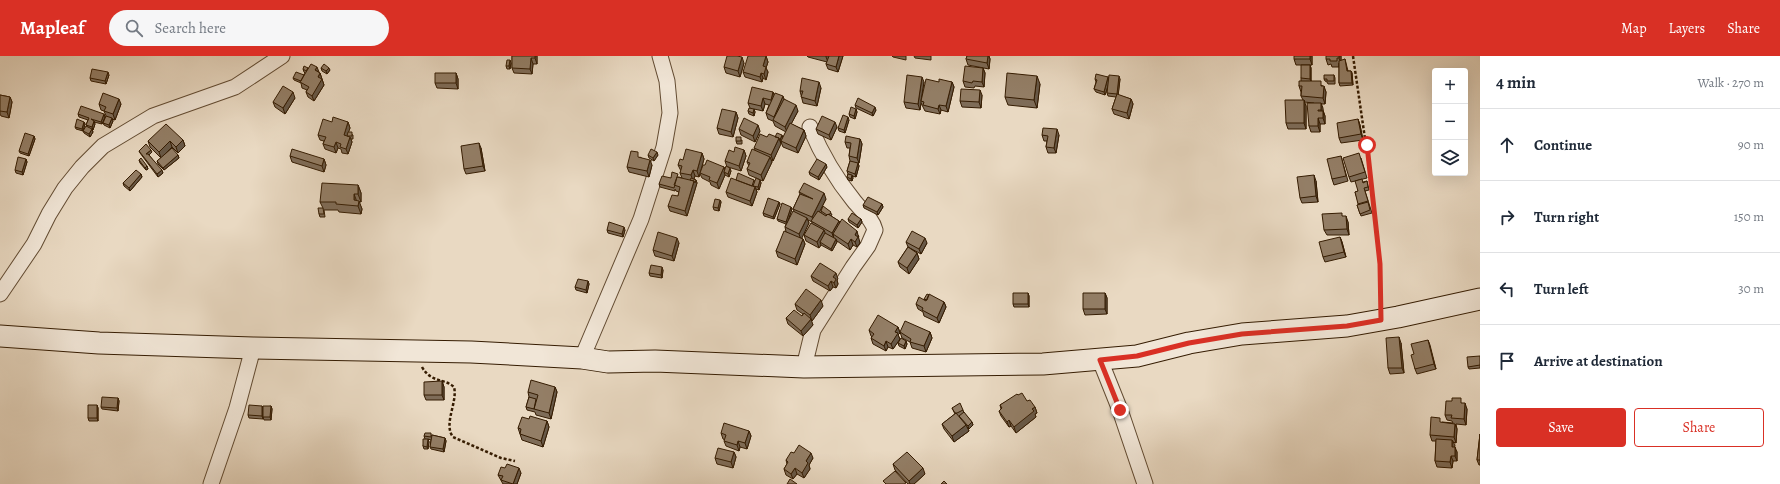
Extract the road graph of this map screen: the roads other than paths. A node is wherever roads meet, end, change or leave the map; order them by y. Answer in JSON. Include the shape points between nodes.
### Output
{"nodes":[{"id":1,"x":282,"y":56,"type":"edge"},
{"id":2,"x":660,"y":56,"type":"edge"},
{"id":3,"x":810,"y":127,"type":"dead end"},
{"id":4,"x":0,"y":294,"type":"edge"},
{"id":5,"x":1480,"y":299,"type":"edge"},
{"id":6,"x":0,"y":336,"type":"edge"},
{"id":7,"x":253,"y":348,"type":"junction"},
{"id":8,"x":582,"y":358,"type":"junction"},
{"id":9,"x":1100,"y":360,"type":"junction"},
{"id":10,"x":804,"y":367,"type":"junction"},
{"id":11,"x":211,"y":484,"type":"edge"},
{"id":12,"x":1145,"y":484,"type":"edge"}],
"edges":[{"from":1,"to":4,"type":"street","via":[[235,87],[153,116],[103,146],[82,166],[65,188],[34,244]]},
{"from":2,"to":8,"type":"street","via":[[667,81],[670,113],[664,147],[641,219]]},
{"from":3,"to":10,"type":"street","via":[[818,147],[838,179],[873,222],[875,230],[868,246],[813,330]]},
{"from":5,"to":9,"type":"street","via":[[1347,326],[1242,334],[1189,343],[1137,356]]},
{"from":6,"to":7,"type":"street","via":[[99,343]]},
{"from":7,"to":8,"type":"street","via":[[471,352]]},
{"from":7,"to":11,"type":"street","via":[[237,408]]},
{"from":8,"to":10,"type":"street","via":[[608,362],[655,361]]},
{"from":9,"to":10,"type":"street","via":[[1035,364]]},
{"from":9,"to":12,"type":"street"}]}
